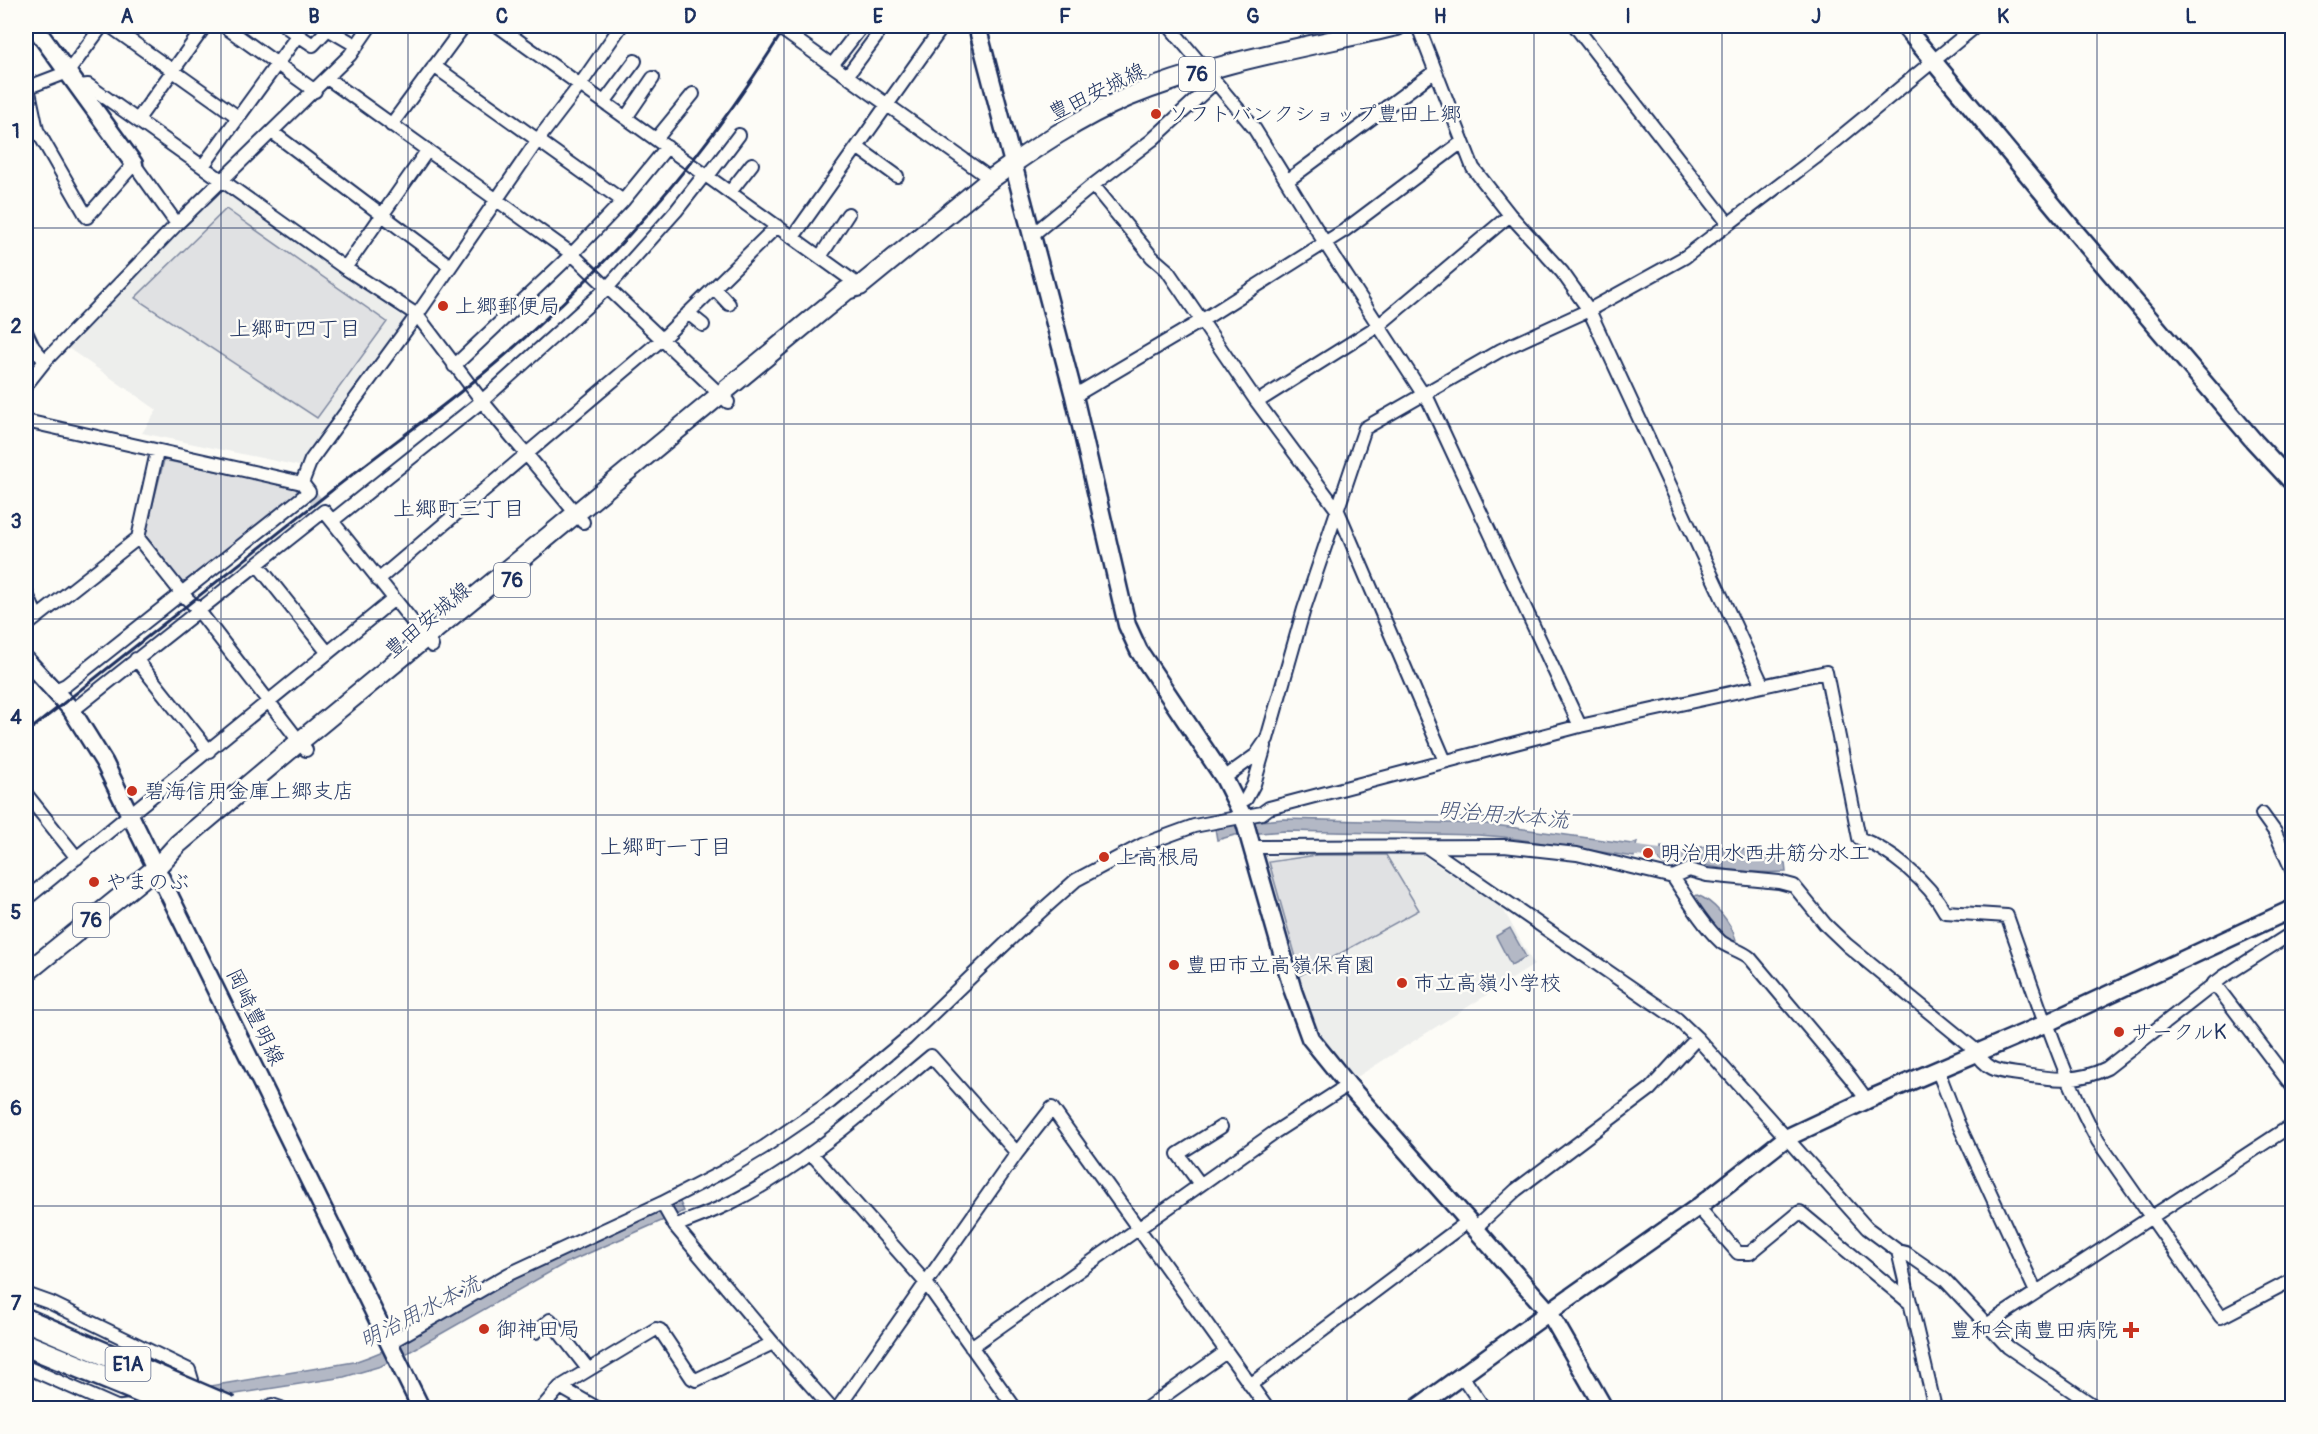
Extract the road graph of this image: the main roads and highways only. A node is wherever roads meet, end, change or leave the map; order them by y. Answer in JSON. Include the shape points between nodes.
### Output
{"nodes":[{"id":1,"x":1397,"y":26,"type":"edge"},
{"id":2,"x":26,"y":973,"type":"edge"},
{"id":3,"x":26,"y":1320,"type":"edge"},
{"id":4,"x":26,"y":1345,"type":"edge"},
{"id":5,"x":171,"y":1404,"type":"edge"},
{"id":6,"x":231,"y":1408,"type":"edge"}],
"edges":[{"from":1,"to":2,"type":"main road","name":"豊田安城線","number":"76","via":[[1126,98],[1013,163],[860,286],[857,298],[724,398],[579,517],[303,746],[181,853],[157,867]]},
{"from":3,"to":6,"type":"highway","number":"E1A","bridge":true},
{"from":4,"to":5,"type":"highway","number":"E1A","bridge":true}]}
